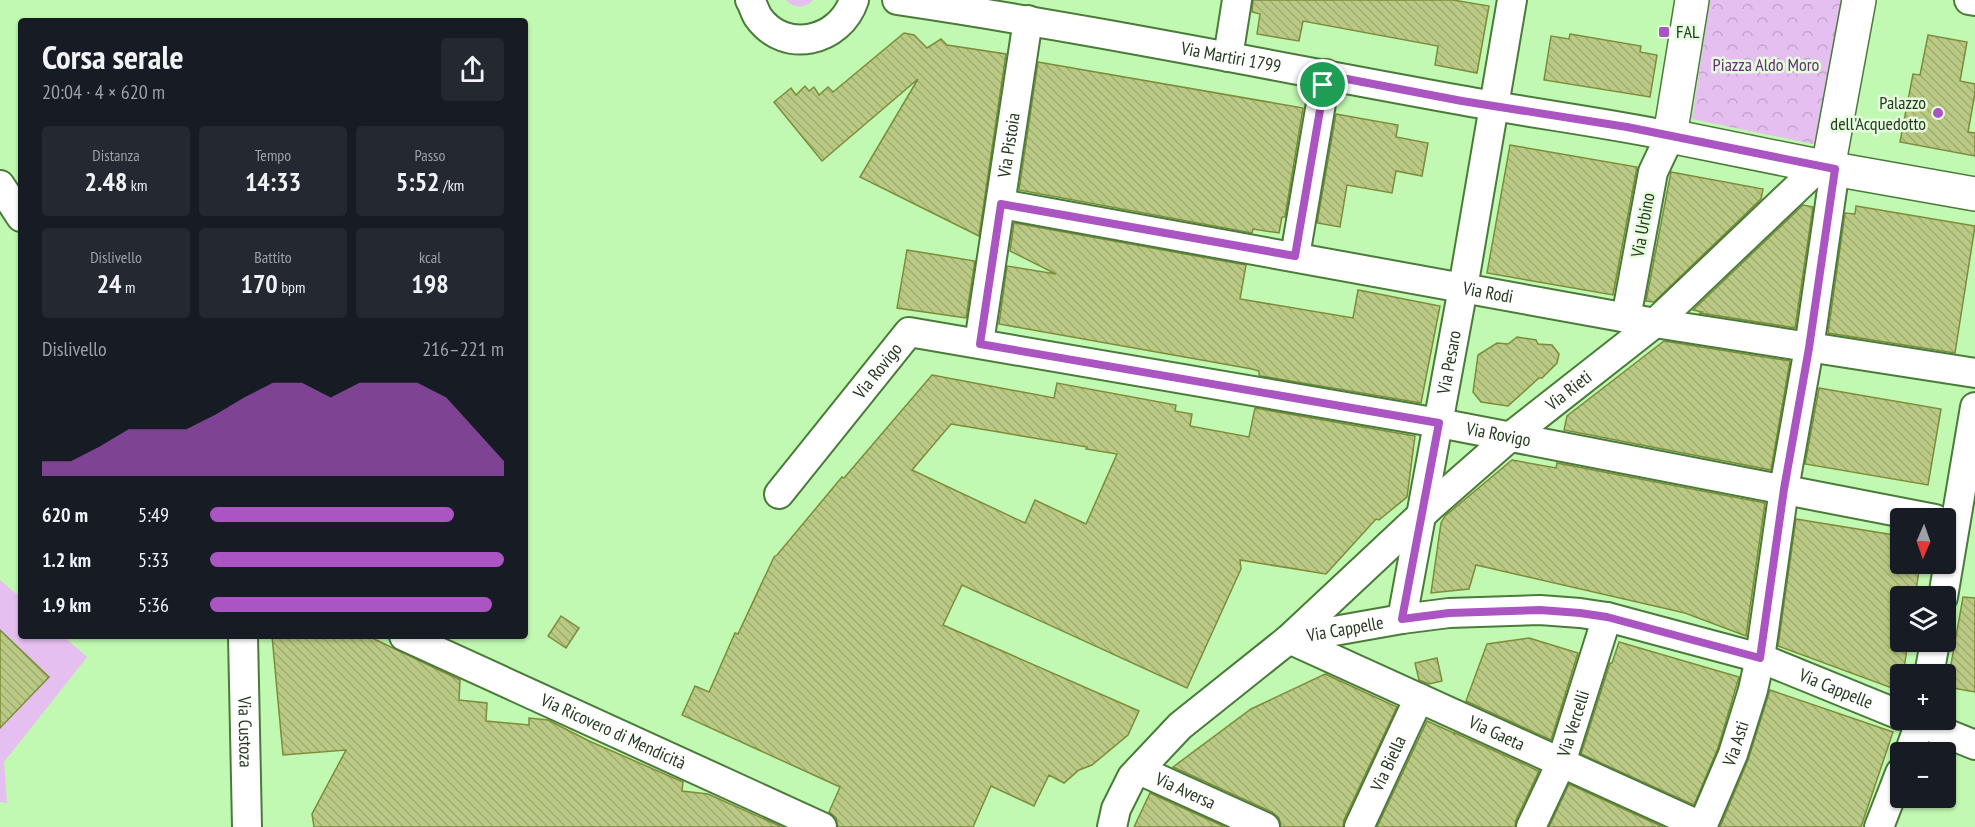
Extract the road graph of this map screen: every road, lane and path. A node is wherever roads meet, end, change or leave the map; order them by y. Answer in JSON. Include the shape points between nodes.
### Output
{"nodes":[{"id":1,"x":750,"y":0,"type":"edge"},
{"id":2,"x":854,"y":0,"type":"edge"},
{"id":3,"x":897,"y":0,"type":"edge"},
{"id":4,"x":1238,"y":0,"type":"edge"},
{"id":5,"x":1512,"y":0,"type":"edge"},
{"id":6,"x":1692,"y":0,"type":"edge"},
{"id":7,"x":1859,"y":0,"type":"edge"},
{"id":8,"x":1969,"y":0,"type":"edge"},
{"id":9,"x":1975,"y":1,"type":"edge"},
{"id":10,"x":986,"y":7,"type":"edge"},
{"id":11,"x":1028,"y":20,"type":"junction"},
{"id":12,"x":1228,"y":57,"type":"junction"},
{"id":13,"x":1326,"y":75,"type":"junction"},
{"id":14,"x":1496,"y":106,"type":"junction"},
{"id":15,"x":1670,"y":135,"type":"junction"},
{"id":16,"x":1828,"y":168,"type":"junction"},
{"id":17,"x":0,"y":185,"type":"edge"},
{"id":18,"x":1975,"y":194,"type":"edge"},
{"id":19,"x":1001,"y":204,"type":"junction"},
{"id":20,"x":18,"y":212,"type":"edge"},
{"id":21,"x":1295,"y":256,"type":"junction"},
{"id":22,"x":1463,"y":288,"type":"junction"},
{"id":23,"x":1626,"y":318,"type":"junction"},
{"id":24,"x":1655,"y":323,"type":"junction"},
{"id":25,"x":980,"y":344,"type":"junction"},
{"id":26,"x":1809,"y":348,"type":"junction"},
{"id":27,"x":1975,"y":373,"type":"edge"},
{"id":28,"x":1975,"y":407,"type":"edge"},
{"id":29,"x":1439,"y":423,"type":"junction"},
{"id":30,"x":1511,"y":436,"type":"junction"},
{"id":31,"x":1784,"y":489,"type":"junction"},
{"id":32,"x":779,"y":494,"type":"dead end"},
{"id":33,"x":1956,"y":508,"type":"edge"},
{"id":34,"x":1890,"y":510,"type":"edge"},
{"id":35,"x":1421,"y":515,"type":"junction"},
{"id":36,"x":1607,"y":617,"type":"junction"},
{"id":37,"x":1402,"y":619,"type":"junction"},
{"id":38,"x":243,"y":639,"type":"edge"},
{"id":39,"x":411,"y":639,"type":"edge"},
{"id":40,"x":1289,"y":639,"type":"junction"},
{"id":41,"x":1760,"y":658,"type":"junction"},
{"id":42,"x":1419,"y":698,"type":"junction"},
{"id":43,"x":1890,"y":710,"type":"edge"},
{"id":44,"x":1938,"y":730,"type":"edge"},
{"id":45,"x":1975,"y":745,"type":"edge"},
{"id":46,"x":1561,"y":763,"type":"junction"},
{"id":47,"x":1140,"y":770,"type":"junction"},
{"id":48,"x":1890,"y":799,"type":"edge"},
{"id":49,"x":247,"y":827,"type":"edge"},
{"id":50,"x":822,"y":827,"type":"edge"},
{"id":51,"x":1112,"y":827,"type":"edge"},
{"id":52,"x":1264,"y":827,"type":"edge"},
{"id":53,"x":1359,"y":827,"type":"edge"},
{"id":54,"x":1532,"y":827,"type":"edge"},
{"id":55,"x":1702,"y":827,"type":"edge"},
{"id":56,"x":1879,"y":827,"type":"edge"}],
"edges":[{"from":1,"to":2,"type":"street","via":[[770,30],[787,38],[806,40],[839,26]]},
{"from":3,"to":10,"type":"street","name":"Via Martiri 1799"},
{"from":4,"to":12,"type":"street"},
{"from":5,"to":14,"type":"street","name":"Via Pesaro"},
{"from":6,"to":15,"type":"street"},
{"from":7,"to":16,"type":"street"},
{"from":8,"to":9,"type":"street"},
{"from":10,"to":11,"type":"street","name":"Via Martiri 1799"},
{"from":11,"to":12,"type":"street","name":"Via Martiri 1799"},
{"from":11,"to":19,"type":"street","name":"Via Pistoia"},
{"from":12,"to":13,"type":"street","name":"Via Martiri 1799"},
{"from":13,"to":14,"type":"street","name":"Via Martiri 1799"},
{"from":13,"to":21,"type":"street"},
{"from":14,"to":15,"type":"street","name":"Via Martiri 1799"},
{"from":14,"to":22,"type":"street","name":"Via Pesaro"},
{"from":15,"to":16,"type":"street"},
{"from":15,"to":23,"type":"street","name":"Via Urbino","via":[[1653,171]]},
{"from":16,"to":18,"type":"street"},
{"from":16,"to":24,"type":"street","name":"Via Rieti"},
{"from":16,"to":26,"type":"street","name":"Via Asti"},
{"from":17,"to":20,"type":"street"},
{"from":19,"to":21,"type":"street","name":"Via Rodi"},
{"from":19,"to":25,"type":"street","name":"Via Pistoia"},
{"from":21,"to":22,"type":"street","name":"Via Rodi"},
{"from":22,"to":23,"type":"street","name":"Via Rodi"},
{"from":22,"to":29,"type":"street","name":"Via Pesaro"},
{"from":23,"to":24,"type":"street","name":"Via Rodi"},
{"from":24,"to":26,"type":"street","name":"Via Rodi"},
{"from":24,"to":30,"type":"street","name":"Via Rieti"},
{"from":25,"to":29,"type":"street","name":"Via Rovigo"},
{"from":25,"to":32,"type":"street","name":"Via Rovigo","via":[[909,332]]},
{"from":26,"to":27,"type":"street","name":"Via Rodi"},
{"from":26,"to":31,"type":"street","name":"Via Asti"},
{"from":28,"to":33,"type":"street"},
{"from":29,"to":30,"type":"street","name":"Via Rovigo"},
{"from":29,"to":35,"type":"street","name":"Via Pesaro"},
{"from":30,"to":31,"type":"street","name":"Via Rovigo"},
{"from":30,"to":35,"type":"street","name":"Via Rieti"},
{"from":31,"to":34,"type":"street","name":"Via Rovigo"},
{"from":31,"to":41,"type":"street","name":"Via Asti"},
{"from":35,"to":37,"type":"street","name":"Via Pesaro"},
{"from":35,"to":40,"type":"street","name":"Via Rieti"},
{"from":36,"to":37,"type":"street","name":"Via Cappelle","via":[[1540,610]]},
{"from":36,"to":41,"type":"street","name":"Via Cappelle"},
{"from":36,"to":46,"type":"street","name":"Via Vercelli"},
{"from":37,"to":40,"type":"street","name":"Via Cappelle"},
{"from":38,"to":49,"type":"street","name":"Via Custoza"},
{"from":39,"to":50,"type":"street","name":"Via Ricovero di Mendicità"},
{"from":40,"to":42,"type":"street","name":"Via Gaeta"},
{"from":40,"to":47,"type":"street","name":"Via Cappelle","via":[[1180,726]]},
{"from":41,"to":43,"type":"street","name":"Via Cappelle"},
{"from":41,"to":55,"type":"street","name":"Via Asti","via":[[1733,754]]},
{"from":42,"to":46,"type":"street","name":"Via Gaeta"},
{"from":42,"to":53,"type":"street","name":"Via Biella"},
{"from":44,"to":45,"type":"street","name":"Via Cappelle"},
{"from":46,"to":54,"type":"street","name":"Via Vercelli"},
{"from":46,"to":55,"type":"street","name":"Via Gaeta"},
{"from":47,"to":51,"type":"street","name":"Via Cappelle","via":[[1132,777],[1116,809]]},
{"from":47,"to":52,"type":"street","name":"Via Aversa"},
{"from":48,"to":56,"type":"street"}]}
